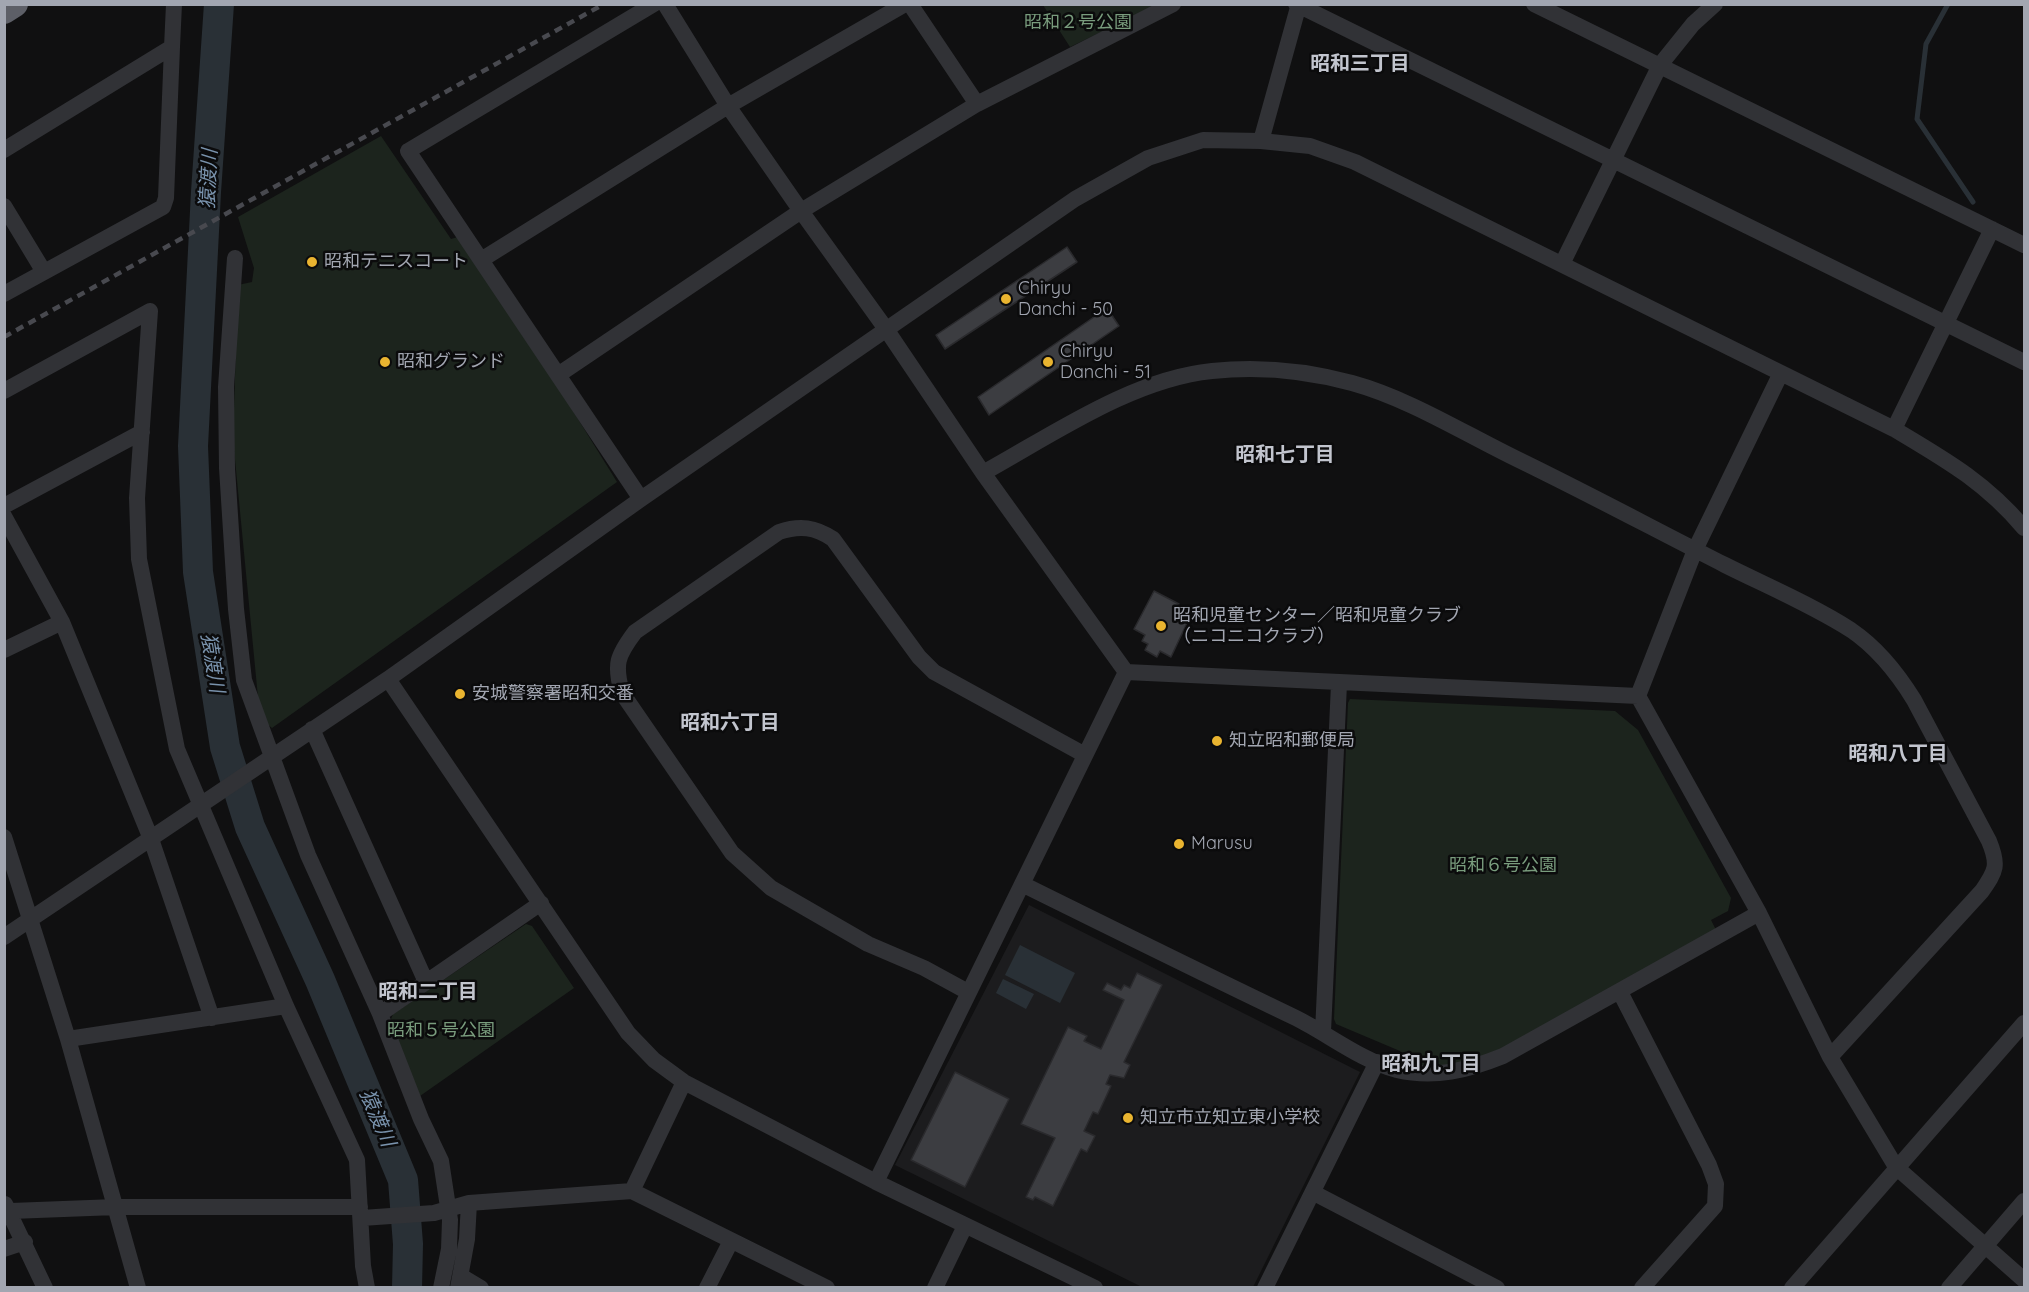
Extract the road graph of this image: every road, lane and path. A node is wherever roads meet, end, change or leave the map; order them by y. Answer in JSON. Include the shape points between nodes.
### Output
{"nodes":[{"id":1,"x":15,"y":4,"type":"edge"},
{"id":2,"x":174,"y":4,"type":"edge"},
{"id":3,"x":654,"y":4,"type":"edge"},
{"id":4,"x":665,"y":4,"type":"edge"},
{"id":5,"x":905,"y":4,"type":"edge"},
{"id":6,"x":910,"y":4,"type":"edge"},
{"id":7,"x":1173,"y":4,"type":"edge"},
{"id":8,"x":1534,"y":4,"type":"edge"},
{"id":9,"x":1715,"y":4,"type":"edge"},
{"id":10,"x":1298,"y":5,"type":"edge"},
{"id":11,"x":4,"y":11,"type":"edge"},
{"id":12,"x":172,"y":47,"type":"junction"},
{"id":13,"x":1660,"y":65,"type":"junction"},
{"id":14,"x":977,"y":104,"type":"junction"},
{"id":15,"x":728,"y":106,"type":"junction"},
{"id":16,"x":1261,"y":141,"type":"junction"},
{"id":17,"x":4,"y":150,"type":"edge"},
{"id":18,"x":1614,"y":160,"type":"junction"},
{"id":19,"x":4,"y":206,"type":"edge"},
{"id":20,"x":801,"y":211,"type":"junction"},
{"id":21,"x":1992,"y":229,"type":"junction"},
{"id":22,"x":2025,"y":245,"type":"edge"},
{"id":23,"x":235,"y":258,"type":"dead end"},
{"id":24,"x":482,"y":260,"type":"junction"},
{"id":25,"x":1562,"y":264,"type":"junction"},
{"id":26,"x":44,"y":272,"type":"junction"},
{"id":27,"x":4,"y":294,"type":"edge"},
{"id":28,"x":1946,"y":324,"type":"junction"},
{"id":29,"x":886,"y":329,"type":"junction"},
{"id":30,"x":2025,"y":362,"type":"edge"},
{"id":31,"x":558,"y":375,"type":"junction"},
{"id":32,"x":1780,"y":375,"type":"junction"},
{"id":33,"x":4,"y":391,"type":"edge"},
{"id":34,"x":1894,"y":429,"type":"junction"},
{"id":35,"x":142,"y":432,"type":"junction"},
{"id":36,"x":983,"y":473,"type":"junction"},
{"id":37,"x":641,"y":499,"type":"junction"},
{"id":38,"x":4,"y":506,"type":"edge"},
{"id":39,"x":4,"y":516,"type":"edge"},
{"id":40,"x":2025,"y":528,"type":"edge"},
{"id":41,"x":1695,"y":550,"type":"junction"},
{"id":42,"x":62,"y":622,"type":"junction"},
{"id":43,"x":4,"y":650,"type":"edge"},
{"id":44,"x":1126,"y":672,"type":"junction"},
{"id":45,"x":388,"y":679,"type":"junction"},
{"id":46,"x":1339,"y":684,"type":"junction"},
{"id":47,"x":1638,"y":696,"type":"junction"},
{"id":48,"x":312,"y":729,"type":"junction"},
{"id":49,"x":1085,"y":755,"type":"junction"},
{"id":50,"x":267,"y":760,"type":"junction"},
{"id":51,"x":204,"y":803,"type":"junction"},
{"id":52,"x":4,"y":837,"type":"edge"},
{"id":53,"x":151,"y":839,"type":"junction"},
{"id":54,"x":1022,"y":884,"type":"junction"},
{"id":55,"x":541,"y":903,"type":"junction"},
{"id":56,"x":1759,"y":913,"type":"junction"},
{"id":57,"x":32,"y":920,"type":"junction"},
{"id":58,"x":4,"y":937,"type":"edge"},
{"id":59,"x":426,"y":982,"type":"junction"},
{"id":60,"x":968,"y":992,"type":"junction"},
{"id":61,"x":1620,"y":992,"type":"junction"},
{"id":62,"x":286,"y":1006,"type":"junction"},
{"id":63,"x":380,"y":1014,"type":"junction"},
{"id":64,"x":212,"y":1018,"type":"junction"},
{"id":65,"x":2025,"y":1023,"type":"edge"},
{"id":66,"x":1323,"y":1032,"type":"junction"},
{"id":67,"x":68,"y":1039,"type":"junction"},
{"id":68,"x":1830,"y":1057,"type":"junction"},
{"id":69,"x":1377,"y":1062,"type":"junction"},
{"id":70,"x":684,"y":1082,"type":"junction"},
{"id":71,"x":1896,"y":1167,"type":"junction"},
{"id":72,"x":876,"y":1182,"type":"junction"},
{"id":73,"x":632,"y":1191,"type":"junction"},
{"id":74,"x":1314,"y":1193,"type":"junction"},
{"id":75,"x":2025,"y":1201,"type":"edge"},
{"id":76,"x":469,"y":1203,"type":"junction"},
{"id":77,"x":116,"y":1207,"type":"junction"},
{"id":78,"x":8,"y":1208,"type":"edge"},
{"id":79,"x":442,"y":1211,"type":"junction"},
{"id":80,"x":361,"y":1213,"type":"junction"},
{"id":81,"x":965,"y":1226,"type":"junction"},
{"id":82,"x":731,"y":1241,"type":"junction"},
{"id":83,"x":25,"y":1242,"type":"junction"},
{"id":84,"x":1986,"y":1245,"type":"junction"},
{"id":85,"x":4,"y":1249,"type":"edge"},
{"id":86,"x":2025,"y":1280,"type":"edge"},
{"id":87,"x":459,"y":1282,"type":"edge"},
{"id":88,"x":45,"y":1287,"type":"edge"},
{"id":89,"x":138,"y":1287,"type":"edge"},
{"id":90,"x":367,"y":1287,"type":"edge"},
{"id":91,"x":441,"y":1287,"type":"edge"},
{"id":92,"x":481,"y":1287,"type":"edge"},
{"id":93,"x":707,"y":1287,"type":"edge"},
{"id":94,"x":826,"y":1287,"type":"edge"},
{"id":95,"x":935,"y":1287,"type":"edge"},
{"id":96,"x":1095,"y":1287,"type":"edge"},
{"id":97,"x":1265,"y":1287,"type":"edge"},
{"id":98,"x":1497,"y":1287,"type":"edge"},
{"id":99,"x":1642,"y":1287,"type":"edge"},
{"id":100,"x":1792,"y":1287,"type":"edge"},
{"id":101,"x":1949,"y":1287,"type":"edge"}],
"edges":[{"from":1,"to":11,"type":"highway"},
{"from":2,"to":12,"type":"street"},
{"from":3,"to":24,"type":"street","via":[[408,151]]},
{"from":4,"to":15,"type":"street"},
{"from":5,"to":15,"type":"street"},
{"from":6,"to":14,"type":"street"},
{"from":7,"to":14,"type":"street"},
{"from":8,"to":13,"type":"street"},
{"from":9,"to":13,"type":"street"},
{"from":10,"to":16,"type":"street"},
{"from":10,"to":18,"type":"street"},
{"from":12,"to":17,"type":"street"},
{"from":12,"to":26,"type":"street","via":[[163,207]]},
{"from":13,"to":18,"type":"street"},
{"from":13,"to":21,"type":"street"},
{"from":14,"to":20,"type":"street"},
{"from":15,"to":20,"type":"street"},
{"from":15,"to":24,"type":"street"},
{"from":16,"to":25,"type":"street","via":[[1310,146],[1355,162]]},
{"from":16,"to":29,"type":"street","via":[[1203,141],[1148,158],[1075,199]]},
{"from":18,"to":25,"type":"street"},
{"from":18,"to":28,"type":"street"},
{"from":19,"to":26,"type":"street"},
{"from":20,"to":29,"type":"street"},
{"from":20,"to":31,"type":"street"},
{"from":21,"to":22,"type":"street"},
{"from":21,"to":28,"type":"street"},
{"from":23,"to":50,"type":"street","via":[[226,387],[231,545],[244,680]]},
{"from":24,"to":31,"type":"street"},
{"from":25,"to":32,"type":"street"},
{"from":26,"to":27,"type":"street"},
{"from":28,"to":30,"type":"street"},
{"from":28,"to":34,"type":"street"},
{"from":29,"to":36,"type":"street"},
{"from":29,"to":37,"type":"street"},
{"from":31,"to":37,"type":"street"},
{"from":32,"to":34,"type":"street"},
{"from":32,"to":41,"type":"street"},
{"from":33,"to":35,"type":"street","via":[[150,311]]},
{"from":34,"to":40,"type":"street","via":[[1964,471]]},
{"from":35,"to":38,"type":"street"},
{"from":35,"to":51,"type":"street","via":[[137,498],[139,559],[177,749]]},
{"from":36,"to":41,"type":"street","via":[[1128,394],[1179,377],[1212,370],[1289,371],[1354,383],[1399,401]]},
{"from":36,"to":44,"type":"street"},
{"from":37,"to":45,"type":"street"},
{"from":39,"to":42,"type":"street"},
{"from":41,"to":47,"type":"street"},
{"from":41,"to":68,"type":"street","via":[[1835,621],[1865,641],[1901,679],[1914,700],[1954,770],[1995,855],[1995,872],[1982,891]]},
{"from":42,"to":43,"type":"street"},
{"from":42,"to":53,"type":"street"},
{"from":44,"to":46,"type":"street"},
{"from":44,"to":49,"type":"street"},
{"from":45,"to":48,"type":"street"},
{"from":45,"to":55,"type":"street"},
{"from":46,"to":47,"type":"street"},
{"from":46,"to":66,"type":"street"},
{"from":47,"to":56,"type":"street"},
{"from":48,"to":50,"type":"street"},
{"from":48,"to":59,"type":"street"},
{"from":49,"to":54,"type":"street"},
{"from":49,"to":60,"type":"street","via":[[934,672],[832,539],[818,529],[794,527],[779,532],[635,632],[621,651],[615,670],[622,693],[732,853],[771,888],[804,910]]},
{"from":50,"to":51,"type":"street"},
{"from":50,"to":63,"type":"street"},
{"from":51,"to":53,"type":"street"},
{"from":51,"to":62,"type":"street"},
{"from":52,"to":57,"type":"street"},
{"from":53,"to":57,"type":"street"},
{"from":53,"to":64,"type":"street"},
{"from":54,"to":60,"type":"street"},
{"from":54,"to":66,"type":"street"},
{"from":55,"to":59,"type":"street"},
{"from":55,"to":70,"type":"street","via":[[628,1033],[654,1060]]},
{"from":56,"to":61,"type":"street"},
{"from":56,"to":68,"type":"street"},
{"from":57,"to":58,"type":"street"},
{"from":57,"to":67,"type":"street"},
{"from":59,"to":63,"type":"street"},
{"from":60,"to":72,"type":"street"},
{"from":61,"to":69,"type":"street","via":[[1503,1056],[1467,1071],[1427,1074],[1397,1070]]},
{"from":61,"to":99,"type":"street","via":[[1716,1184],[1715,1206]]},
{"from":62,"to":64,"type":"street"},
{"from":62,"to":80,"type":"street","via":[[357,1160]]},
{"from":63,"to":79,"type":"street","via":[[441,1161]]},
{"from":64,"to":67,"type":"street"},
{"from":65,"to":71,"type":"street"},
{"from":66,"to":69,"type":"street"},
{"from":67,"to":77,"type":"street"},
{"from":68,"to":71,"type":"street"},
{"from":69,"to":74,"type":"street"},
{"from":70,"to":72,"type":"street"},
{"from":70,"to":73,"type":"street"},
{"from":71,"to":84,"type":"street"},
{"from":71,"to":100,"type":"street"},
{"from":72,"to":81,"type":"street"},
{"from":73,"to":76,"type":"street"},
{"from":73,"to":82,"type":"street"},
{"from":74,"to":97,"type":"street"},
{"from":74,"to":98,"type":"street"},
{"from":75,"to":84,"type":"street"},
{"from":76,"to":79,"type":"street"},
{"from":76,"to":87,"type":"street"},
{"from":77,"to":78,"type":"street"},
{"from":77,"to":80,"type":"street"},
{"from":77,"to":89,"type":"street"},
{"from":78,"to":83,"type":"street"},
{"from":79,"to":80,"type":"street"},
{"from":79,"to":91,"type":"street","via":[[449,1249]]},
{"from":80,"to":90,"type":"street"},
{"from":81,"to":95,"type":"street"},
{"from":81,"to":96,"type":"street"},
{"from":82,"to":93,"type":"street"},
{"from":82,"to":94,"type":"street"},
{"from":83,"to":85,"type":"street"},
{"from":83,"to":88,"type":"street"},
{"from":84,"to":86,"type":"street"},
{"from":84,"to":101,"type":"street"},
{"from":87,"to":92,"type":"street"}]}
